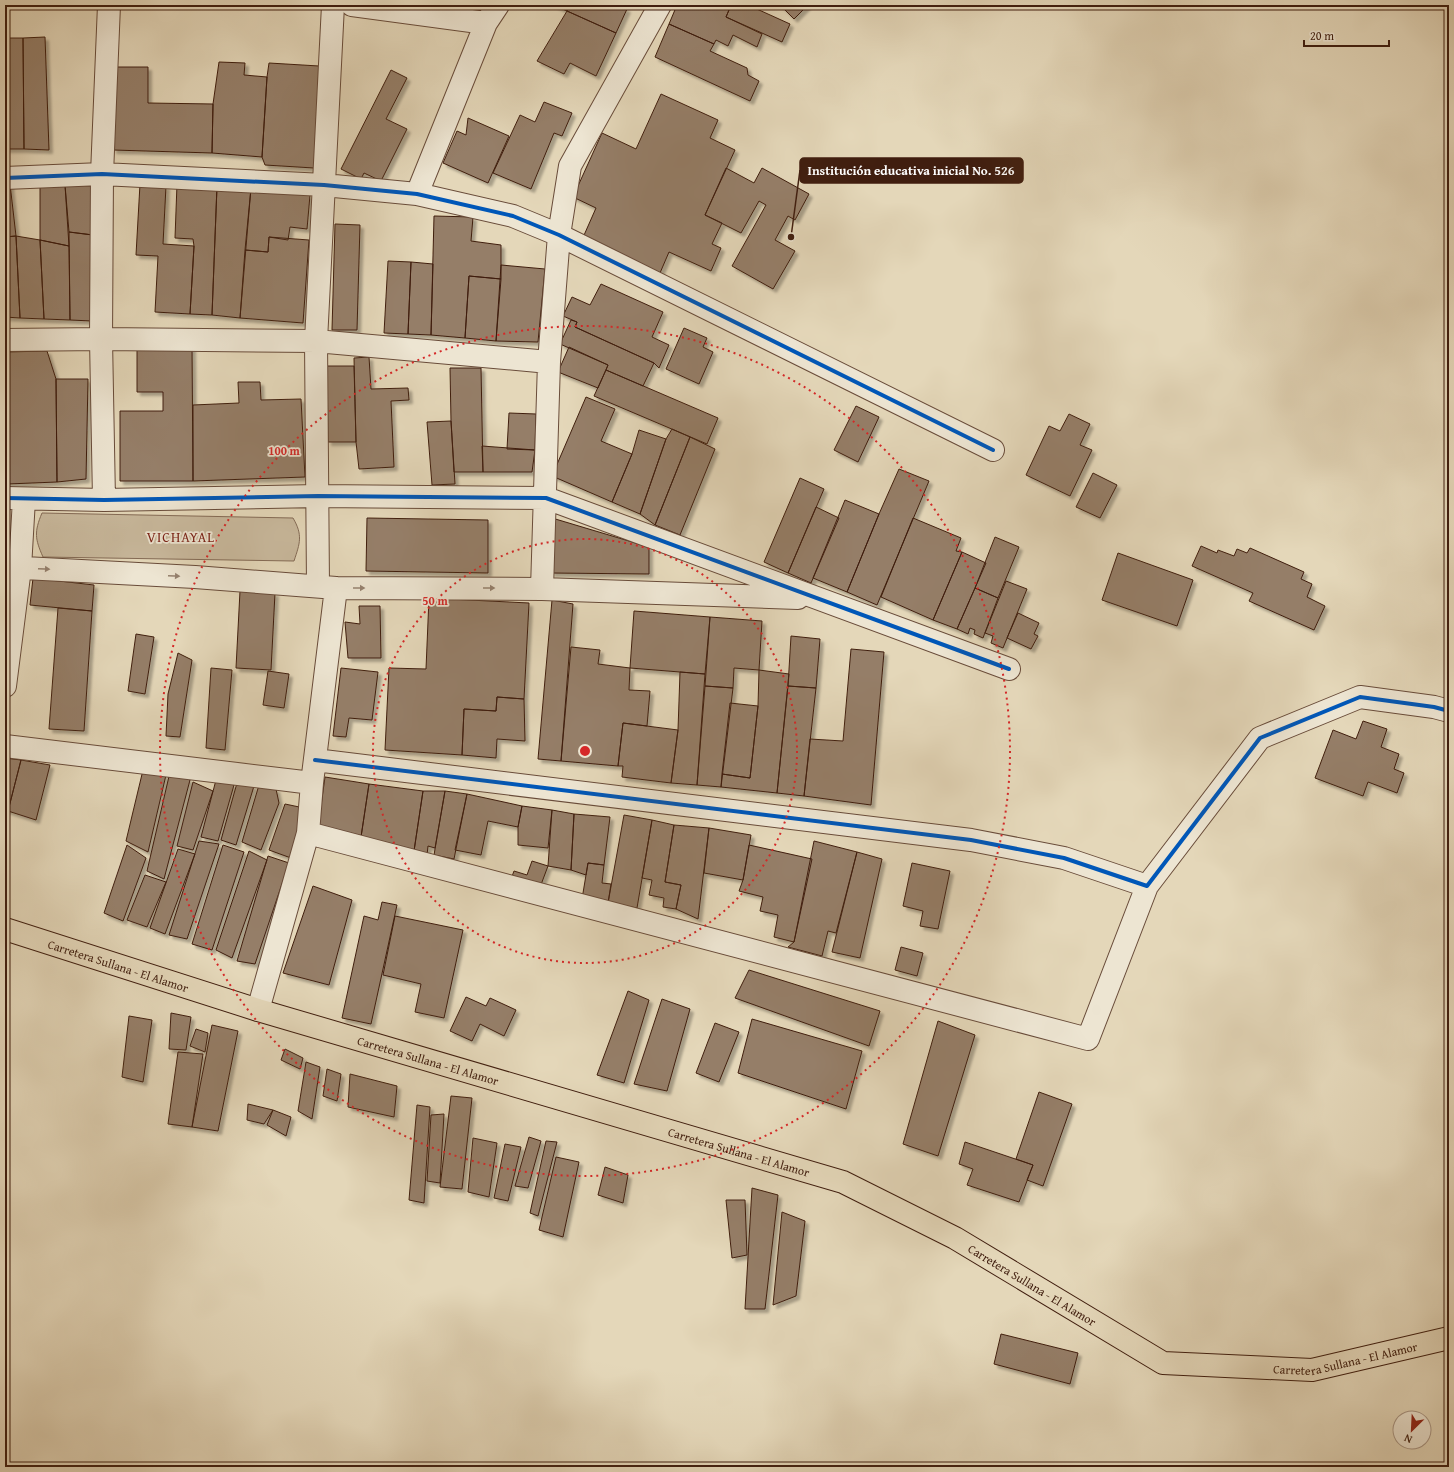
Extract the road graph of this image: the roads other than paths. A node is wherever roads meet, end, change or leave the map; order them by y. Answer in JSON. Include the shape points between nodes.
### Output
{"nodes":[{"id":1,"x":109,"y":5,"type":"edge"},
{"id":2,"x":333,"y":5,"type":"edge"},
{"id":3,"x":352,"y":5,"type":"edge"},
{"id":4,"x":498,"y":5,"type":"edge"},
{"id":5,"x":660,"y":5,"type":"edge"},
{"id":6,"x":486,"y":23,"type":"junction"},
{"id":7,"x":102,"y":174,"type":"junction"},
{"id":8,"x":5,"y":178,"type":"edge"},
{"id":9,"x":324,"y":185,"type":"junction"},
{"id":10,"x":417,"y":194,"type":"junction"},
{"id":11,"x":559,"y":235,"type":"junction"},
{"id":12,"x":101,"y":338,"type":"junction"},
{"id":13,"x":5,"y":340,"type":"edge"},
{"id":14,"x":316,"y":341,"type":"junction"},
{"id":15,"x":549,"y":362,"type":"junction"},
{"id":16,"x":992,"y":450,"type":"dead end"},
{"id":17,"x":318,"y":496,"type":"junction"},
{"id":18,"x":546,"y":498,"type":"junction"},
{"id":19,"x":14,"y":499,"type":"edge"},
{"id":20,"x":104,"y":500,"type":"junction"},
{"id":21,"x":12,"y":568,"type":"edge"},
{"id":22,"x":327,"y":587,"type":"junction"},
{"id":23,"x":542,"y":588,"type":"junction"},
{"id":24,"x":817,"y":598,"type":"junction"},
{"id":25,"x":1009,"y":669,"type":"dead end"},
{"id":26,"x":5,"y":686,"type":"edge"},
{"id":27,"x":1449,"y":711,"type":"edge"},
{"id":28,"x":5,"y":746,"type":"edge"},
{"id":29,"x":315,"y":760,"type":"junction"},
{"id":30,"x":312,"y":783,"type":"junction"},
{"id":31,"x":308,"y":833,"type":"junction"},
{"id":32,"x":1147,"y":886,"type":"junction"},
{"id":33,"x":5,"y":929,"type":"edge"},
{"id":34,"x":258,"y":1010,"type":"junction"},
{"id":35,"x":1449,"y":1338,"type":"edge"}],
"edges":[{"from":1,"to":7,"type":"street"},
{"from":2,"to":9,"type":"street"},
{"from":3,"to":6,"type":"street"},
{"from":4,"to":6,"type":"street"},
{"from":5,"to":11,"type":"street","via":[[570,166]]},
{"from":6,"to":10,"type":"street"},
{"from":7,"to":8,"type":"street"},
{"from":7,"to":9,"type":"street"},
{"from":7,"to":12,"type":"street"},
{"from":9,"to":10,"type":"street"},
{"from":9,"to":14,"type":"street"},
{"from":10,"to":11,"type":"street","via":[[513,216]]},
{"from":11,"to":15,"type":"street"},
{"from":11,"to":16,"type":"street"},
{"from":12,"to":13,"type":"street"},
{"from":12,"to":14,"type":"street"},
{"from":12,"to":20,"type":"street"},
{"from":14,"to":15,"type":"street"},
{"from":14,"to":17,"type":"street"},
{"from":15,"to":18,"type":"street"},
{"from":17,"to":18,"type":"street"},
{"from":17,"to":20,"type":"street"},
{"from":17,"to":22,"type":"street"},
{"from":18,"to":23,"type":"street"},
{"from":18,"to":24,"type":"street"},
{"from":19,"to":20,"type":"street"},
{"from":19,"to":21,"type":"street"},
{"from":21,"to":22,"type":"street","one_way":true,"via":[[195,577]]},
{"from":21,"to":26,"type":"street"},
{"from":22,"to":23,"type":"street","one_way":true},
{"from":22,"to":29,"type":"street"},
{"from":23,"to":24,"type":"street"},
{"from":24,"to":25,"type":"street"},
{"from":27,"to":32,"type":"street","via":[[1360,697],[1260,738]]},
{"from":28,"to":30,"type":"street"},
{"from":29,"to":30,"type":"street"},
{"from":29,"to":32,"type":"street","via":[[971,840],[1064,858]]},
{"from":30,"to":31,"type":"street"},
{"from":31,"to":32,"type":"street","via":[[1088,1039]]},
{"from":31,"to":34,"type":"street"},
{"from":33,"to":34,"type":"highway","name":"Carretera Sullana - El Alamor"},
{"from":34,"to":35,"type":"highway","name":"Carretera Sullana - El Alamor","via":[[843,1182],[955,1238],[1163,1363],[1312,1370]]}]}
